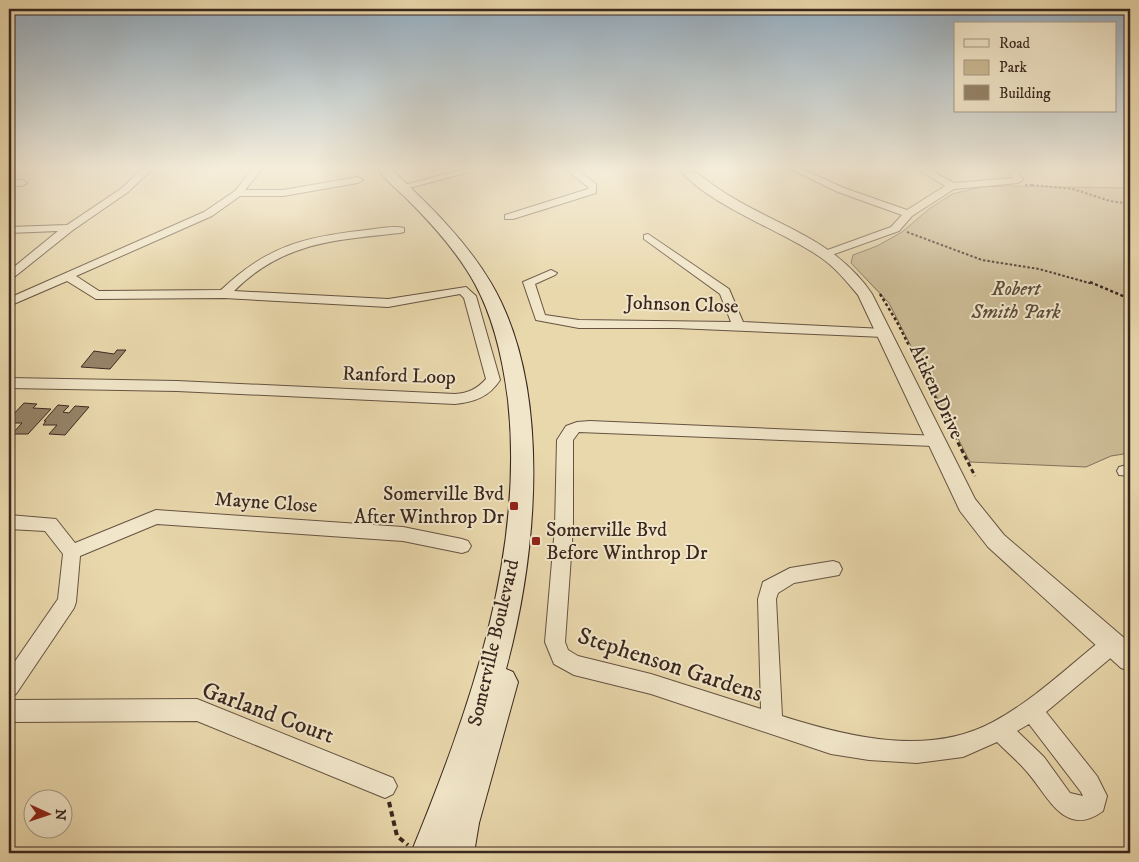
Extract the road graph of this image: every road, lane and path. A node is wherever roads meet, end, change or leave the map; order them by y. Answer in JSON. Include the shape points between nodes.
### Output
{"nodes":[{"id":1,"x":96,"y":209,"type":"edge"},
{"id":2,"x":215,"y":209,"type":"edge"},
{"id":3,"x":427,"y":209,"type":"edge"},
{"id":4,"x":431,"y":209,"type":"edge"},
{"id":5,"x":534,"y":209,"type":"edge"},
{"id":6,"x":745,"y":209,"type":"edge"},
{"id":7,"x":895,"y":209,"type":"edge"},
{"id":8,"x":916,"y":209,"type":"edge"},
{"id":9,"x":908,"y":214,"type":"junction"},
{"id":10,"x":509,"y":217,"type":"dead end"},
{"id":11,"x":68,"y":228,"type":"junction"},
{"id":12,"x":9,"y":230,"type":"edge"},
{"id":13,"x":400,"y":230,"type":"dead end"},
{"id":14,"x":903,"y":230,"type":"junction"},
{"id":15,"x":648,"y":238,"type":"dead end"},
{"id":16,"x":826,"y":254,"type":"junction"},
{"id":17,"x":551,"y":273,"type":"dead end"},
{"id":18,"x":9,"y":276,"type":"edge"},
{"id":19,"x":68,"y":276,"type":"junction"},
{"id":20,"x":876,"y":289,"type":"dead end"},
{"id":21,"x":224,"y":294,"type":"junction"},
{"id":22,"x":1130,"y":299,"type":"edge"},
{"id":23,"x":9,"y":302,"type":"edge"},
{"id":24,"x":738,"y":325,"type":"junction"},
{"id":25,"x":884,"y":333,"type":"junction"},
{"id":26,"x":9,"y":383,"type":"edge"},
{"id":27,"x":934,"y":440,"type":"junction"},
{"id":28,"x":975,"y":476,"type":"dead end"},
{"id":29,"x":9,"y":522,"type":"edge"},
{"id":30,"x":462,"y":546,"type":"dead end"},
{"id":31,"x":72,"y":552,"type":"junction"},
{"id":32,"x":833,"y":570,"type":"dead end"},
{"id":33,"x":1112,"y":644,"type":"junction"},
{"id":34,"x":1130,"y":659,"type":"edge"},
{"id":35,"x":9,"y":686,"type":"edge"},
{"id":36,"x":1031,"y":710,"type":"junction"},
{"id":37,"x":9,"y":711,"type":"edge"},
{"id":38,"x":772,"y":724,"type":"junction"},
{"id":39,"x":1000,"y":730,"type":"junction"},
{"id":40,"x":385,"y":786,"type":"joint"},
{"id":41,"x":420,"y":850,"type":"edge"},
{"id":42,"x":457,"y":853,"type":"edge"}],
"edges":[{"from":1,"to":11,"type":"street"},
{"from":2,"to":19,"type":"street"},
{"from":3,"to":41,"type":"main road","name":"Somerville Boulevard","via":[[470,261],[493,304],[510,353],[522,441],[515,548],[495,656],[447,810]]},
{"from":4,"to":42,"type":"main road","name":"Somerville Boulevard","via":[[461,238],[486,275],[506,314],[522,363],[531,421],[531,498],[520,601],[494,717],[462,824]]},
{"from":5,"to":10,"type":"street"},
{"from":6,"to":16,"type":"street","name":"Aitken Drive"},
{"from":7,"to":9,"type":"street"},
{"from":8,"to":9,"type":"street"},
{"from":9,"to":14,"type":"street"},
{"from":11,"to":12,"type":"street"},
{"from":11,"to":18,"type":"street"},
{"from":13,"to":21,"type":"street","via":[[314,239],[272,254],[241,275]]},
{"from":14,"to":16,"type":"street"},
{"from":14,"to":22,"type":"path","via":[[974,258],[1084,280]]},
{"from":15,"to":24,"type":"street","via":[[726,292]]},
{"from":16,"to":25,"type":"street","name":"Aitken Drive","via":[[865,294]]},
{"from":17,"to":24,"type":"street","name":"Johnson Close","via":[[529,282],[540,317],[557,324]]},
{"from":19,"to":21,"type":"street","name":"Ranford Loop","via":[[96,295]]},
{"from":19,"to":23,"type":"street"},
{"from":20,"to":28,"type":"path","via":[[887,303]]},
{"from":21,"to":26,"type":"street","name":"Ranford Loop","via":[[388,303],[462,290],[470,296],[493,380],[485,391],[468,398],[454,399],[177,386]]},
{"from":24,"to":25,"type":"street","name":"Johnson Close"},
{"from":25,"to":27,"type":"street","name":"Aitken Drive"},
{"from":27,"to":33,"type":"street","name":"Aitken Drive","via":[[967,505],[996,541]]},
{"from":27,"to":38,"type":"street","name":"Stephenson Gardens","via":[[590,426],[578,426],[567,432],[564,440],[564,527],[555,629],[557,651],[561,657],[574,666],[651,684]]},
{"from":29,"to":31,"type":"street","via":[[50,524]]},
{"from":30,"to":31,"type":"street","name":"Mayne Close","via":[[403,534],[156,517]]},
{"from":31,"to":35,"type":"street","via":[[67,602]]},
{"from":32,"to":38,"type":"street","via":[[790,576],[770,588],[767,599]]},
{"from":33,"to":34,"type":"street","name":"Aitken Drive"},
{"from":33,"to":36,"type":"street","name":"Stephenson Gardens"},
{"from":36,"to":39,"type":"street","name":"Stephenson Gardens"},
{"from":36,"to":39,"type":"street","via":[[1089,784],[1095,803],[1088,808],[1070,806],[1062,801],[1036,765]]},
{"from":37,"to":40,"type":"street","name":"Garland Court","via":[[197,710]]},
{"from":38,"to":39,"type":"street","name":"Stephenson Gardens","via":[[830,743],[918,752],[963,746]]},
{"from":40,"to":41,"type":"path","via":[[397,836]]}]}
